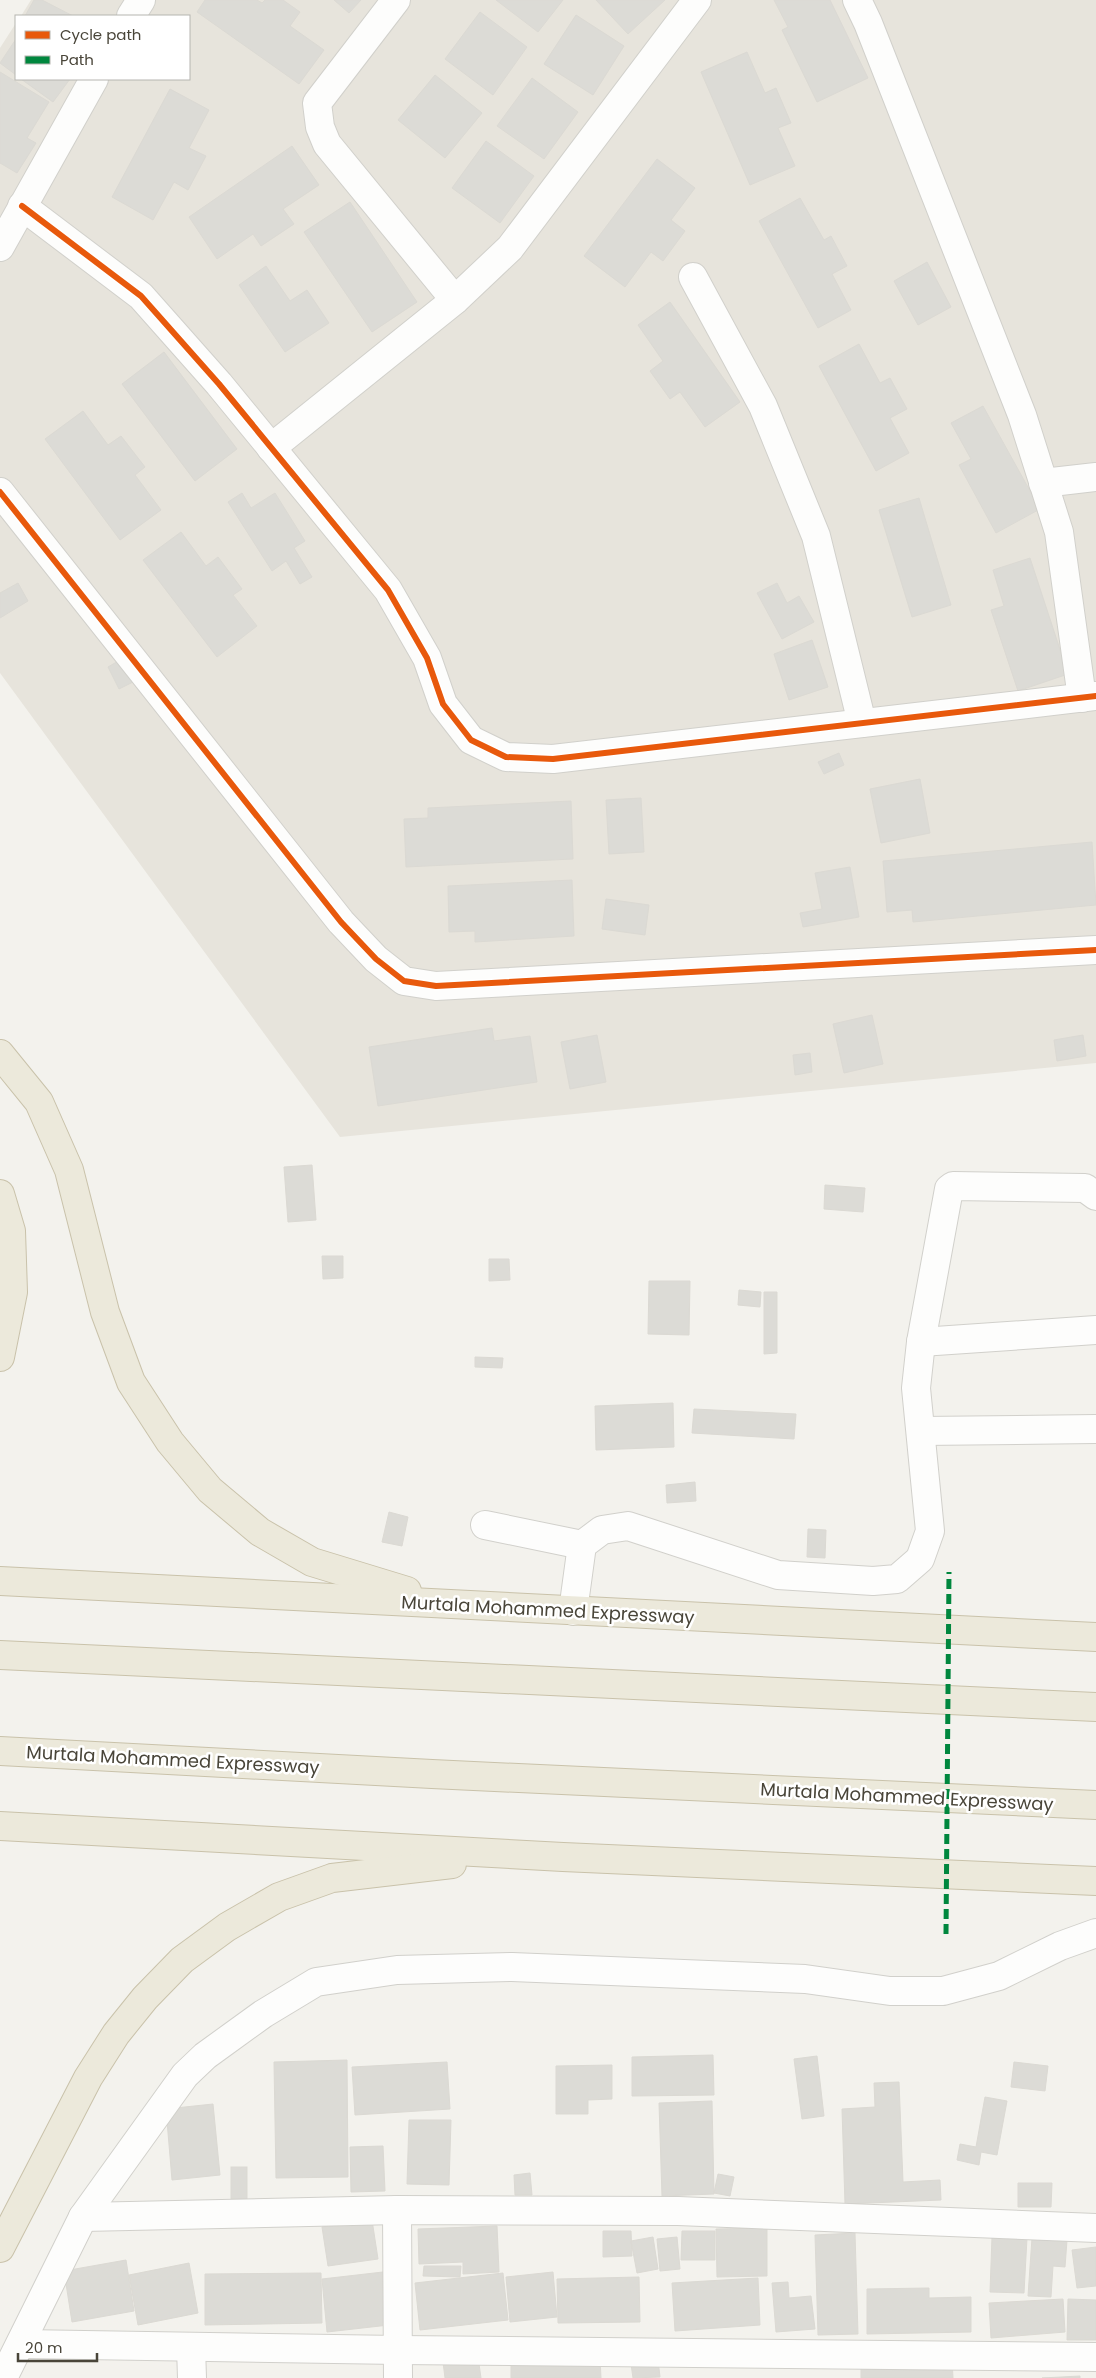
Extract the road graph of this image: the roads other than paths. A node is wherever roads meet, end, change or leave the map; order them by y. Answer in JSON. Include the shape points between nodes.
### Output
{"nodes":[{"id":1,"x":141,"y":0,"type":"edge"},
{"id":2,"x":396,"y":0,"type":"edge"},
{"id":3,"x":697,"y":0,"type":"edge"},
{"id":4,"x":857,"y":0,"type":"edge"},
{"id":5,"x":132,"y":15,"type":"edge"},
{"id":6,"x":93,"y":80,"type":"edge"},
{"id":7,"x":22,"y":206,"type":"junction"},
{"id":8,"x":0,"y":247,"type":"edge"},
{"id":9,"x":693,"y":277,"type":"dead end"},
{"id":10,"x":454,"y":300,"type":"junction"},
{"id":11,"x":272,"y":448,"type":"junction"},
{"id":12,"x":1096,"y":477,"type":"edge"},
{"id":13,"x":1043,"y":483,"type":"junction"},
{"id":14,"x":0,"y":492,"type":"edge"},
{"id":15,"x":1089,"y":697,"type":"edge"},
{"id":16,"x":862,"y":724,"type":"junction"},
{"id":17,"x":1096,"y":950,"type":"edge"},
{"id":18,"x":0,"y":1054,"type":"edge"},
{"id":19,"x":0,"y":1194,"type":"edge"},
{"id":20,"x":1096,"y":1196,"type":"edge"},
{"id":21,"x":1096,"y":1330,"type":"edge"},
{"id":22,"x":921,"y":1342,"type":"junction"},
{"id":23,"x":0,"y":1357,"type":"edge"},
{"id":24,"x":1096,"y":1429,"type":"edge"},
{"id":25,"x":921,"y":1431,"type":"junction"},
{"id":26,"x":485,"y":1525,"type":"dead end"},
{"id":27,"x":582,"y":1544,"type":"junction"},
{"id":28,"x":0,"y":1581,"type":"edge"},
{"id":29,"x":505,"y":1608,"type":"junction"},
{"id":30,"x":573,"y":1612,"type":"junction"},
{"id":31,"x":1096,"y":1637,"type":"edge"},
{"id":32,"x":0,"y":1655,"type":"edge"},
{"id":33,"x":1096,"y":1707,"type":"edge"},
{"id":34,"x":0,"y":1751,"type":"edge"},
{"id":35,"x":1096,"y":1805,"type":"edge"},
{"id":36,"x":0,"y":1826,"type":"edge"},
{"id":37,"x":563,"y":1857,"type":"junction"},
{"id":38,"x":1096,"y":1881,"type":"edge"},
{"id":39,"x":1096,"y":1933,"type":"edge"},
{"id":40,"x":397,"y":2210,"type":"junction"},
{"id":41,"x":83,"y":2217,"type":"junction"},
{"id":42,"x":1096,"y":2228,"type":"edge"},
{"id":43,"x":0,"y":2248,"type":"edge"},
{"id":44,"x":22,"y":2344,"type":"junction"},
{"id":45,"x":191,"y":2347,"type":"junction"},
{"id":46,"x":398,"y":2350,"type":"junction"},
{"id":47,"x":1096,"y":2357,"type":"edge"},
{"id":48,"x":810,"y":2366,"type":"edge"},
{"id":49,"x":3,"y":2378,"type":"edge"},
{"id":50,"x":192,"y":2378,"type":"edge"},
{"id":51,"x":398,"y":2378,"type":"edge"}],
"edges":[{"from":1,"to":5,"type":"street"},
{"from":2,"to":10,"type":"street","via":[[317,103],[320,127],[328,144]]},
{"from":3,"to":10,"type":"street","via":[[510,248]]},
{"from":4,"to":13,"type":"street","via":[[1022,415]]},
{"from":6,"to":7,"type":"street"},
{"from":7,"to":8,"type":"street"},
{"from":7,"to":11,"type":"street","via":[[141,296]]},
{"from":9,"to":16,"type":"street","via":[[763,406],[816,536]]},
{"from":10,"to":11,"type":"street"},
{"from":11,"to":16,"type":"street","via":[[388,590],[427,658],[443,704],[471,740],[506,757],[553,760]]},
{"from":12,"to":13,"type":"street"},
{"from":13,"to":15,"type":"street","via":[[1058,532]]},
{"from":14,"to":17,"type":"street","via":[[341,922],[376,959],[404,981],[436,986]]},
{"from":15,"to":16,"type":"street"},
{"from":18,"to":29,"type":"highway","via":[[39,1102],[69,1170],[105,1312],[131,1382],[170,1442],[210,1490],[260,1532],[312,1562],[395,1589]]},
{"from":19,"to":23,"type":"highway","via":[[11,1231],[13,1292]]},
{"from":20,"to":22,"type":"street","via":[[1085,1188],[953,1186],[949,1190]]},
{"from":21,"to":22,"type":"street"},
{"from":22,"to":25,"type":"street","via":[[916,1388]]},
{"from":24,"to":25,"type":"street"},
{"from":25,"to":27,"type":"street","via":[[930,1531],[920,1560],[897,1579],[873,1581],[778,1575],[628,1526],[602,1530]]},
{"from":26,"to":27,"type":"street"},
{"from":27,"to":30,"type":"street"},
{"from":28,"to":29,"type":"highway","name":"Murtala Mohammed Expressway"},
{"from":29,"to":30,"type":"highway","name":"Murtala Mohammed Expressway"},
{"from":30,"to":31,"type":"highway","name":"Murtala Mohammed Expressway"},
{"from":32,"to":33,"type":"highway"},
{"from":34,"to":35,"type":"highway","name":"Murtala Mohammed Expressway"},
{"from":36,"to":37,"type":"highway"},
{"from":37,"to":38,"type":"highway"},
{"from":37,"to":43,"type":"highway","via":[[442,1865],[332,1878],[278,1896],[227,1927],[182,1960],[116,2034],[88,2078]]},
{"from":39,"to":41,"type":"street","via":[[1060,1946],[999,1976],[943,1991],[890,1991],[805,1979],[512,1967],[397,1970],[316,1982],[263,2014],[204,2056],[185,2076]]},
{"from":40,"to":41,"type":"street"},
{"from":40,"to":42,"type":"street","via":[[678,2211]]},
{"from":40,"to":46,"type":"street"},
{"from":41,"to":44,"type":"street"},
{"from":44,"to":45,"type":"street"},
{"from":44,"to":49,"type":"street"},
{"from":45,"to":46,"type":"street"},
{"from":45,"to":50,"type":"street"},
{"from":46,"to":48,"type":"street"},
{"from":46,"to":51,"type":"street"},
{"from":47,"to":48,"type":"street"}]}
